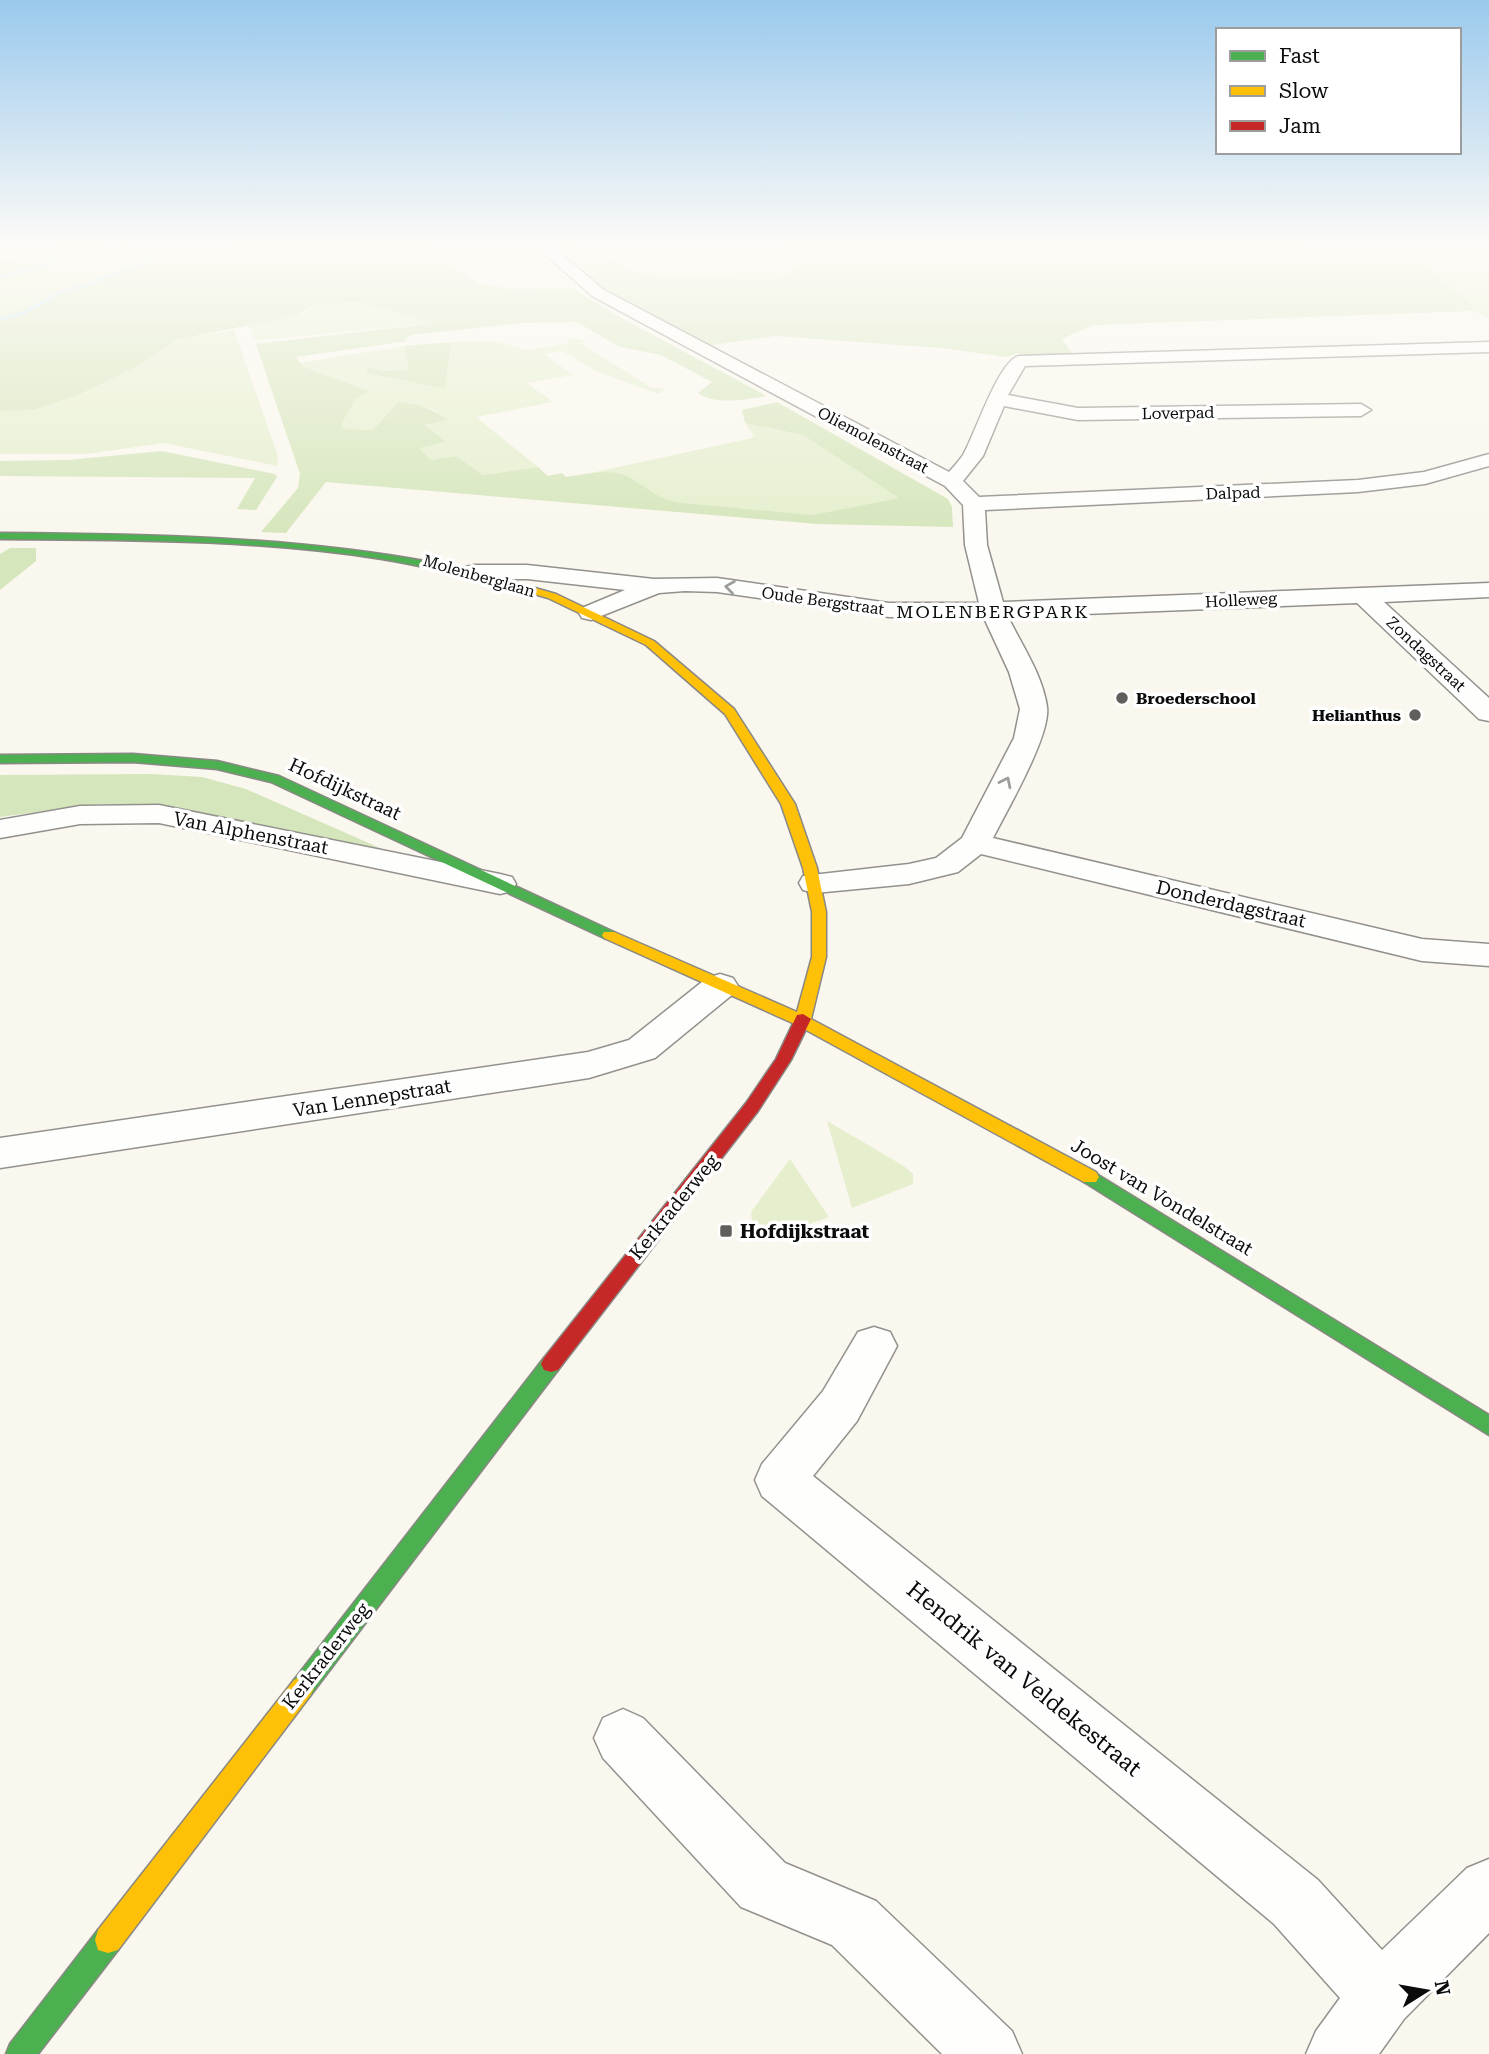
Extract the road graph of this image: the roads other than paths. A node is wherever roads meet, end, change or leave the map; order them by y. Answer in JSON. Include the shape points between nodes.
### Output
{"nodes":[{"id":1,"x":690,"y":342,"type":"edge"},
{"id":2,"x":1489,"y":346,"type":"edge"},
{"id":3,"x":997,"y":399,"type":"junction"},
{"id":4,"x":1361,"y":410,"type":"dead end"},
{"id":5,"x":1489,"y":460,"type":"edge"},
{"id":6,"x":1451,"y":472,"type":"junction"},
{"id":7,"x":952,"y":482,"type":"junction"},
{"id":8,"x":1489,"y":485,"type":"edge"},
{"id":9,"x":974,"y":504,"type":"junction"},
{"id":10,"x":1,"y":537,"type":"edge"},
{"id":11,"x":474,"y":572,"type":"junction"},
{"id":12,"x":655,"y":586,"type":"junction"},
{"id":13,"x":1489,"y":590,"type":"edge"},
{"id":14,"x":1363,"y":594,"type":"junction"},
{"id":15,"x":993,"y":611,"type":"junction"},
{"id":16,"x":591,"y":613,"type":"junction"},
{"id":17,"x":1489,"y":713,"type":"edge"},
{"id":18,"x":0,"y":759,"type":"edge"},
{"id":19,"x":0,"y":829,"type":"edge"},
{"id":20,"x":975,"y":843,"type":"junction"},
{"id":21,"x":815,"y":883,"type":"junction"},
{"id":22,"x":500,"y":884,"type":"junction"},
{"id":23,"x":1489,"y":955,"type":"edge"},
{"id":24,"x":720,"y":986,"type":"junction"},
{"id":25,"x":803,"y":1021,"type":"junction"},
{"id":26,"x":0,"y":1153,"type":"edge"},
{"id":27,"x":874,"y":1346,"type":"dead end"},
{"id":28,"x":1489,"y":1426,"type":"edge"},
{"id":29,"x":623,"y":1738,"type":"dead end"},
{"id":30,"x":1489,"y":1890,"type":"edge"},
{"id":31,"x":1359,"y":2035,"type":"edge"},
{"id":32,"x":20,"y":2054,"type":"edge"},
{"id":33,"x":989,"y":2054,"type":"edge"}],
"edges":[{"from":1,"to":7,"type":"street","name":"Oliemolenstraat"},
{"from":2,"to":3,"type":"street","via":[[1019,361]]},
{"from":3,"to":4,"type":"street","name":"Loverpad","via":[[1078,414]]},
{"from":3,"to":7,"type":"street","via":[[973,456]]},
{"from":5,"to":6,"type":"street","name":"Dalpad"},
{"from":6,"to":8,"type":"street"},
{"from":6,"to":9,"type":"street","name":"Dalpad","via":[[1308,490]]},
{"from":7,"to":9,"type":"street"},
{"from":9,"to":15,"type":"street","via":[[976,545]]},
{"from":10,"to":11,"type":"street","name":"Molenberglaan","via":[[329,545]]},
{"from":11,"to":12,"type":"street","name":"Oude Bergstraat","via":[[549,574]]},
{"from":11,"to":16,"type":"street","name":"Molenberglaan"},
{"from":15,"to":12,"type":"street","name":"Oude Bergstraat","one_way":true,"via":[[889,610],[717,585]]},
{"from":12,"to":16,"type":"street","name":"Oude Bergstraat"},
{"from":13,"to":14,"type":"street","name":"Holleweg"},
{"from":14,"to":15,"type":"street","name":"Holleweg"},
{"from":14,"to":17,"type":"street","name":"Zondagstraat"},
{"from":20,"to":15,"type":"street","one_way":true,"via":[[1028,738],[1034,709]]},
{"from":16,"to":21,"type":"street","name":"Molenberglaan","via":[[665,655],[736,719],[783,793]]},
{"from":18,"to":22,"type":"street","name":"Hofdijkstraat","via":[[145,759],[217,765],[275,779]]},
{"from":19,"to":22,"type":"street","name":"Van Alphenstraat","via":[[80,815],[159,814]]},
{"from":20,"to":21,"type":"street","via":[[947,865],[909,874]]},
{"from":20,"to":23,"type":"street","name":"Donderdagstraat","via":[[1422,950]]},
{"from":21,"to":25,"type":"street","name":"Kerkraderweg","via":[[820,912],[818,962]]},
{"from":22,"to":24,"type":"street","name":"Hofdijkstraat"},
{"from":24,"to":25,"type":"street","name":"Hofdijkstraat"},
{"from":24,"to":26,"type":"street","name":"Van Lennepstraat","via":[[642,1049],[589,1065]]},
{"from":25,"to":28,"type":"street","name":"Joost van Vondelstraat","via":[[1112,1189]]},
{"from":25,"to":32,"type":"street","name":"Kerkraderweg","via":[[761,1098],[597,1303]]},
{"from":27,"to":31,"type":"street","name":"Hendrik van Veldekestraat","via":[[840,1406],[780,1480],[1296,1902]]},
{"from":29,"to":33,"type":"street","via":[[763,1885],[854,1923]]},
{"from":30,"to":31,"type":"street","name":"Hendrik van Veldekestraat"}]}
